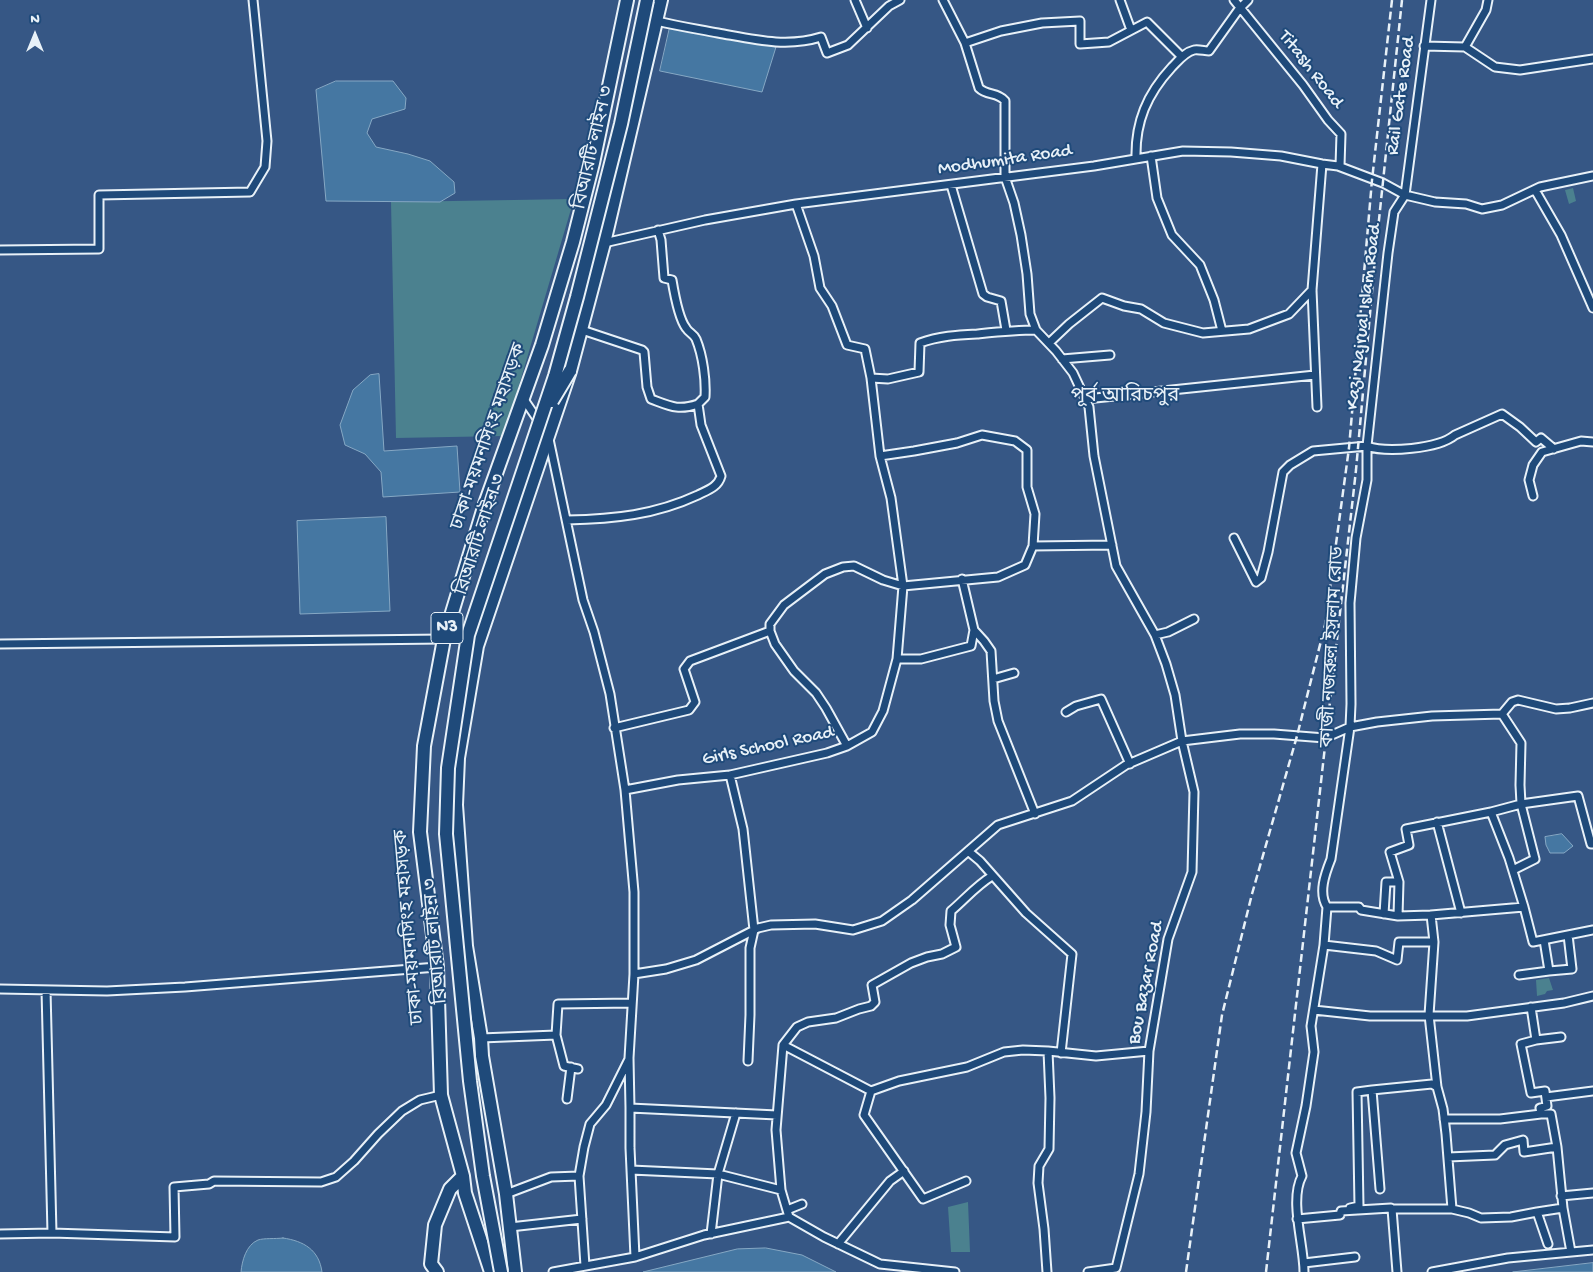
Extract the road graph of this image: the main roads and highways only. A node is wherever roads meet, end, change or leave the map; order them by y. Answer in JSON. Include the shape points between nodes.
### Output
{"nodes":[{"id":1,"x":627,"y":0,"type":"edge"},
{"id":2,"x":647,"y":0,"type":"edge"},
{"id":3,"x":661,"y":0,"type":"edge"},
{"id":4,"x":570,"y":371,"type":"junction"},
{"id":5,"x":537,"y":429,"type":"junction"},
{"id":6,"x":463,"y":1176,"type":"junction"},
{"id":7,"x":437,"y":1272,"type":"edge"},
{"id":8,"x":491,"y":1272,"type":"edge"},
{"id":9,"x":500,"y":1272,"type":"edge"},
{"id":10,"x":515,"y":1272,"type":"edge"}],
"edges":[{"from":1,"to":6,"type":"highway","name":"ঢাকা-ময়মনসিংহ মহাসড়ক","number":"N3","via":[[573,242],[542,345],[485,504],[444,639],[424,746],[420,832],[436,967],[440,1095]]},
{"from":2,"to":5,"type":"highway","name":"বিআরটি লাইন ৩","bridge":true,"via":[[621,124],[580,288]]},
{"from":3,"to":4,"type":"highway","number":"N3","via":[[604,243]]},
{"from":4,"to":5,"type":"highway","bridge":true},
{"from":4,"to":10,"type":"highway","number":"N3","via":[[477,646],[458,758],[456,805],[466,946],[506,1194]]},
{"from":5,"to":9,"type":"highway","name":"বিআরটি লাইন ৩","bridge":true,"via":[[468,635],[448,768],[446,834],[470,1081]]},
{"from":6,"to":7,"type":"highway","via":[[450,1189],[435,1225],[431,1264]]},
{"from":6,"to":8,"type":"highway","name":"ঢাকা-ময়মনসিংহ মহাসড়ক","number":"N3","via":[[465,1193]]}]}
